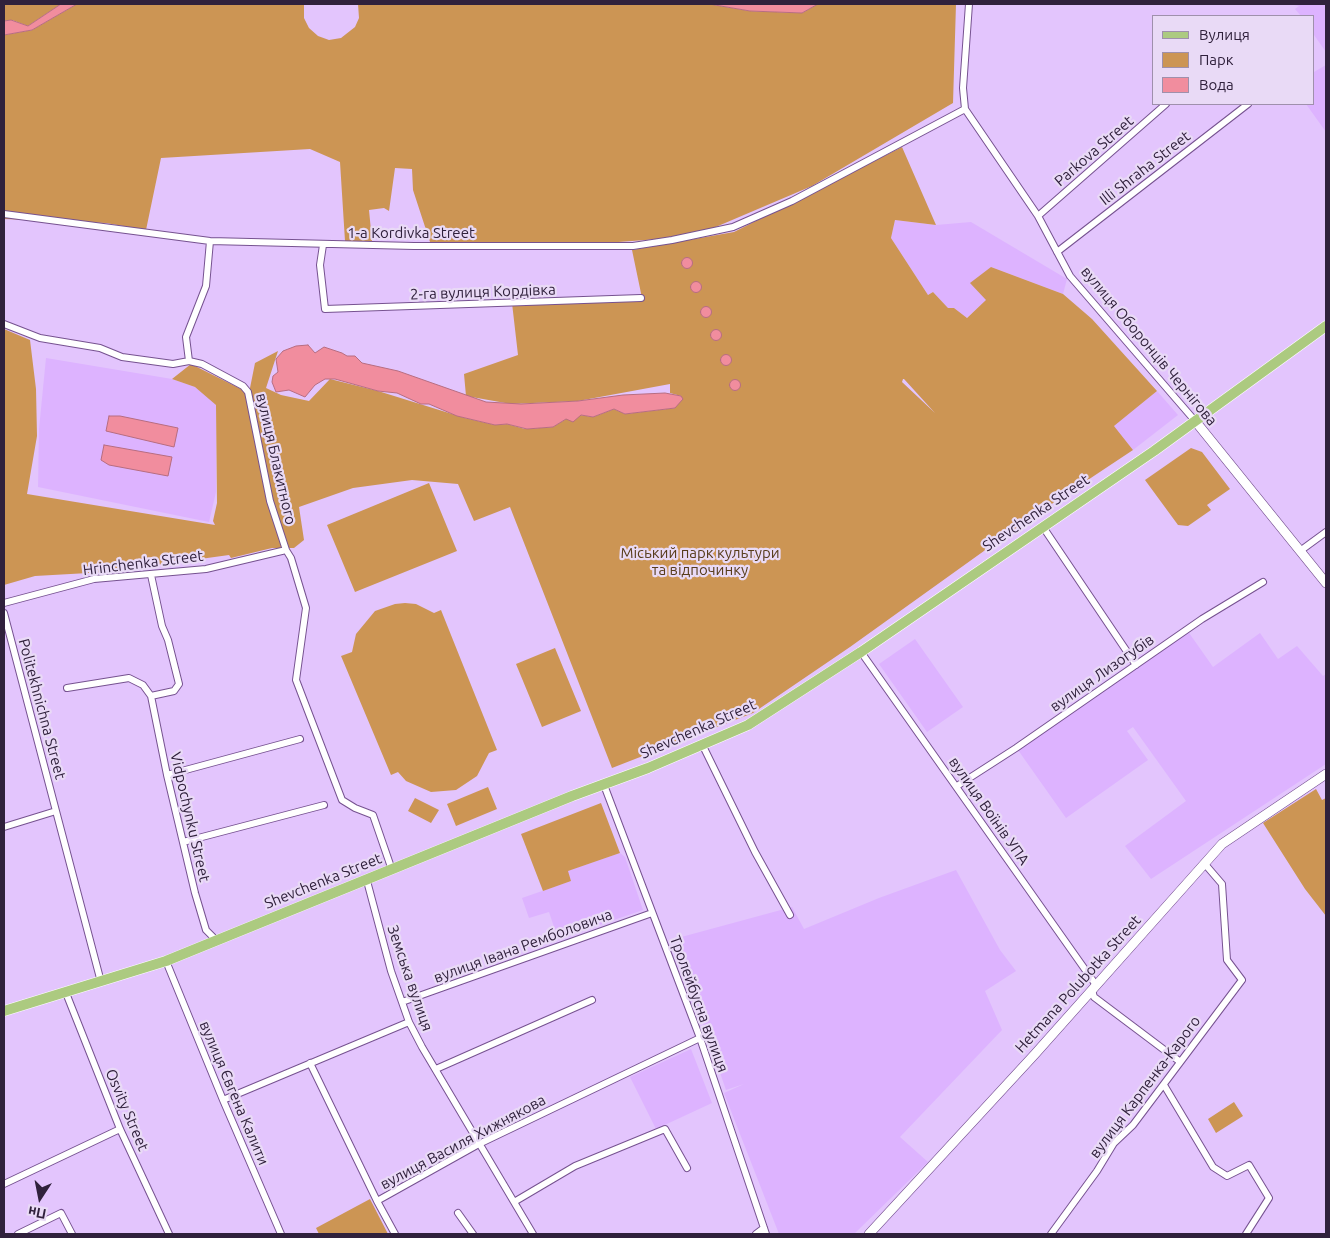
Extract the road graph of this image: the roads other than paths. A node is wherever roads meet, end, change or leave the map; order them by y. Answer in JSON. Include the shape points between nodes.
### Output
{"nodes":[{"id":1,"x":969,"y":4,"type":"edge"},
{"id":2,"x":1165,"y":105,"type":"edge"},
{"id":3,"x":1247,"y":105,"type":"edge"},
{"id":4,"x":965,"y":110,"type":"junction"},
{"id":5,"x":4,"y":214,"type":"edge"},
{"id":6,"x":1038,"y":216,"type":"junction"},
{"id":7,"x":210,"y":241,"type":"junction"},
{"id":8,"x":323,"y":245,"type":"junction"},
{"id":9,"x":1057,"y":252,"type":"junction"},
{"id":10,"x":641,"y":298,"type":"dead end"},
{"id":11,"x":4,"y":324,"type":"edge"},
{"id":12,"x":1326,"y":326,"type":"edge"},
{"id":13,"x":189,"y":361,"type":"junction"},
{"id":14,"x":1196,"y":422,"type":"junction"},
{"id":15,"x":1043,"y":526,"type":"junction"},
{"id":16,"x":1326,"y":532,"type":"edge"},
{"id":17,"x":286,"y":550,"type":"junction"},
{"id":18,"x":1300,"y":551,"type":"junction"},
{"id":19,"x":151,"y":575,"type":"junction"},
{"id":20,"x":1263,"y":582,"type":"dead end"},
{"id":21,"x":1326,"y":583,"type":"edge"},
{"id":22,"x":4,"y":603,"type":"edge"},
{"id":23,"x":4,"y":612,"type":"edge"},
{"id":24,"x":862,"y":652,"type":"junction"},
{"id":25,"x":1136,"y":665,"type":"junction"},
{"id":26,"x":67,"y":688,"type":"dead end"},
{"id":27,"x":151,"y":696,"type":"junction"},
{"id":28,"x":300,"y":739,"type":"dead end"},
{"id":29,"x":703,"y":746,"type":"junction"},
{"id":30,"x":1326,"y":774,"type":"edge"},
{"id":31,"x":167,"y":775,"type":"junction"},
{"id":32,"x":604,"y":785,"type":"junction"},
{"id":33,"x":957,"y":786,"type":"junction"},
{"id":34,"x":324,"y":805,"type":"dead end"},
{"id":35,"x":56,"y":811,"type":"junction"},
{"id":36,"x":4,"y":827,"type":"edge"},
{"id":37,"x":183,"y":842,"type":"junction"},
{"id":38,"x":1204,"y":864,"type":"junction"},
{"id":39,"x":392,"y":870,"type":"junction"},
{"id":40,"x":367,"y":881,"type":"junction"},
{"id":41,"x":652,"y":913,"type":"junction"},
{"id":42,"x":790,"y":915,"type":"dead end"},
{"id":43,"x":216,"y":940,"type":"junction"},
{"id":44,"x":166,"y":960,"type":"junction"},
{"id":45,"x":101,"y":982,"type":"junction"},
{"id":46,"x":1094,"y":988,"type":"junction"},
{"id":47,"x":66,"y":993,"type":"junction"},
{"id":48,"x":592,"y":1000,"type":"dead end"},
{"id":49,"x":402,"y":1002,"type":"junction"},
{"id":50,"x":4,"y":1011,"type":"edge"},
{"id":51,"x":409,"y":1022,"type":"junction"},
{"id":52,"x":700,"y":1038,"type":"junction"},
{"id":53,"x":1179,"y":1061,"type":"junction"},
{"id":54,"x":310,"y":1063,"type":"junction"},
{"id":55,"x":436,"y":1069,"type":"junction"},
{"id":56,"x":1164,"y":1085,"type":"junction"},
{"id":57,"x":223,"y":1100,"type":"junction"},
{"id":58,"x":120,"y":1129,"type":"junction"},
{"id":59,"x":479,"y":1144,"type":"junction"},
{"id":60,"x":687,"y":1168,"type":"dead end"},
{"id":61,"x":4,"y":1184,"type":"edge"},
{"id":62,"x":377,"y":1201,"type":"junction"},
{"id":63,"x":514,"y":1202,"type":"junction"},
{"id":64,"x":458,"y":1213,"type":"dead end"},
{"id":65,"x":765,"y":1231,"type":"edge"},
{"id":66,"x":18,"y":1234,"type":"edge"},
{"id":67,"x":72,"y":1234,"type":"edge"},
{"id":68,"x":168,"y":1234,"type":"edge"},
{"id":69,"x":281,"y":1234,"type":"edge"},
{"id":70,"x":395,"y":1234,"type":"edge"},
{"id":71,"x":473,"y":1234,"type":"edge"},
{"id":72,"x":533,"y":1234,"type":"edge"},
{"id":73,"x":756,"y":1234,"type":"edge"},
{"id":74,"x":870,"y":1234,"type":"edge"},
{"id":75,"x":1050,"y":1234,"type":"edge"},
{"id":76,"x":1246,"y":1234,"type":"edge"}],
"edges":[{"from":1,"to":4,"type":"street","via":[[963,88]]},
{"from":2,"to":6,"type":"street","name":"Parkova Street"},
{"from":3,"to":9,"type":"street","name":"Illi Shraha Street"},
{"from":4,"to":6,"type":"street","name":"вулиця Оборонців Чернігова"},
{"from":4,"to":8,"type":"street","name":"1-a Kordivka Street","via":[[811,192],[733,227],[672,240],[633,246]]},
{"from":5,"to":7,"type":"street","name":"1-a Kordivka Street"},
{"from":6,"to":9,"type":"street","name":"вулиця Оборонців Чернігова"},
{"from":7,"to":8,"type":"street","name":"1-a Kordivka Street"},
{"from":7,"to":13,"type":"street","via":[[206,286],[186,337]]},
{"from":8,"to":10,"type":"street","name":"2-га вулиця Кордівка","via":[[320,265],[326,309]]},
{"from":9,"to":14,"type":"street","name":"вулиця Оборонців Чернігова","via":[[1070,276]]},
{"from":11,"to":13,"type":"street","name":"вулиця Блакитного","via":[[40,338],[100,348],[122,357],[173,364]]},
{"from":12,"to":14,"type":"main road","name":"Shevchenka Street"},
{"from":13,"to":17,"type":"street","name":"вулиця Блакитного","via":[[232,379],[248,392],[270,501]]},
{"from":14,"to":15,"type":"main road","name":"Shevchenka Street"},
{"from":14,"to":18,"type":"street","name":"вулиця Оборонців Чернігова"},
{"from":15,"to":24,"type":"main road","name":"Shevchenka Street"},
{"from":15,"to":25,"type":"street"},
{"from":16,"to":18,"type":"street"},
{"from":17,"to":19,"type":"street","name":"Hrinchenka Street","via":[[206,568]]},
{"from":17,"to":39,"type":"street","name":"вулиця Блакитного","via":[[306,608],[296,680],[342,800],[373,814]]},
{"from":18,"to":21,"type":"street","name":"вулиця Оборонців Чернігова"},
{"from":19,"to":22,"type":"street","name":"Hrinchenka Street","via":[[94,579]]},
{"from":19,"to":27,"type":"street","via":[[179,684],[174,691]]},
{"from":20,"to":25,"type":"street","name":"вулиця Лизогубів"},
{"from":23,"to":35,"type":"street","name":"Politekhnichna Street"},
{"from":24,"to":29,"type":"main road","name":"Shevchenka Street","via":[[748,725]]},
{"from":24,"to":33,"type":"street","name":"вулиця Воїнів УПА"},
{"from":25,"to":33,"type":"street","name":"вулиця Лизогубів"},
{"from":26,"to":27,"type":"street","via":[[128,678],[143,685]]},
{"from":27,"to":31,"type":"street","name":"Vidpochynku Street"},
{"from":28,"to":31,"type":"street"},
{"from":29,"to":32,"type":"main road","name":"Shevchenka Street"},
{"from":29,"to":42,"type":"street"},
{"from":30,"to":38,"type":"street","name":"Hetmana Polubotka Street","via":[[1222,844]]},
{"from":31,"to":37,"type":"street","name":"Vidpochynku Street"},
{"from":32,"to":39,"type":"main road","name":"Shevchenka Street"},
{"from":32,"to":41,"type":"street","name":"Тролейбусна вулиця"},
{"from":33,"to":46,"type":"street","name":"вулиця Воїнів УПА"},
{"from":34,"to":37,"type":"street"},
{"from":35,"to":36,"type":"street"},
{"from":35,"to":45,"type":"street","name":"Politekhnichna Street"},
{"from":37,"to":43,"type":"street","name":"Vidpochynku Street","via":[[206,930]]},
{"from":38,"to":46,"type":"street","name":"Hetmana Polubotka Street"},
{"from":38,"to":53,"type":"street","name":"вулиця Карпенка-Карого","via":[[1222,884],[1227,960],[1242,980]]},
{"from":39,"to":40,"type":"main road","name":"Shevchenka Street"},
{"from":40,"to":43,"type":"main road","name":"Shevchenka Street"},
{"from":40,"to":49,"type":"street","name":"Земська вулиця"},
{"from":41,"to":49,"type":"street","name":"вулиця Івана Ремболовича"},
{"from":41,"to":52,"type":"street","name":"Тролейбусна вулиця"},
{"from":43,"to":44,"type":"main road","name":"Shevchenka Street"},
{"from":44,"to":45,"type":"main road","name":"Shevchenka Street"},
{"from":44,"to":57,"type":"street","name":"вулиця Євгена Калити"},
{"from":45,"to":47,"type":"main road","name":"Shevchenka Street"},
{"from":46,"to":53,"type":"street","name":"вулиця Воїнів УПА","via":[[1094,997]]},
{"from":46,"to":74,"type":"street","name":"Hetmana Polubotka Street"},
{"from":47,"to":50,"type":"main road","name":"Shevchenka Street"},
{"from":47,"to":58,"type":"street","name":"Osvity Street"},
{"from":48,"to":55,"type":"street"},
{"from":49,"to":51,"type":"street","name":"Земська вулиця"},
{"from":51,"to":54,"type":"street"},
{"from":51,"to":55,"type":"street","name":"Земська вулиця"},
{"from":52,"to":59,"type":"street","name":"вулиця Василя Хижнякова"},
{"from":52,"to":65,"type":"street","name":"Тролейбусна вулиця"},
{"from":53,"to":56,"type":"street","name":"вулиця Карпенка-Карого"},
{"from":54,"to":57,"type":"street"},
{"from":54,"to":62,"type":"street","name":"вулиця Василя Хижнякова"},
{"from":55,"to":59,"type":"street","name":"Земська вулиця"},
{"from":56,"to":75,"type":"street","name":"вулиця Карпенка-Карого","via":[[1114,1144],[1098,1171]]},
{"from":56,"to":76,"type":"street","via":[[1213,1167],[1227,1176],[1249,1165],[1269,1198]]},
{"from":57,"to":69,"type":"street","name":"вулиця Євгена Калити"},
{"from":58,"to":61,"type":"street"},
{"from":58,"to":68,"type":"street","name":"Osvity Street"},
{"from":59,"to":62,"type":"street","name":"вулиця Василя Хижнякова"},
{"from":59,"to":63,"type":"street","name":"Земська вулиця"},
{"from":60,"to":63,"type":"street","via":[[665,1129],[575,1166]]},
{"from":62,"to":70,"type":"street"},
{"from":63,"to":72,"type":"street","name":"Земська вулиця"},
{"from":64,"to":71,"type":"street"},
{"from":65,"to":73,"type":"street"},
{"from":66,"to":67,"type":"street","via":[[61,1213]]}]}
